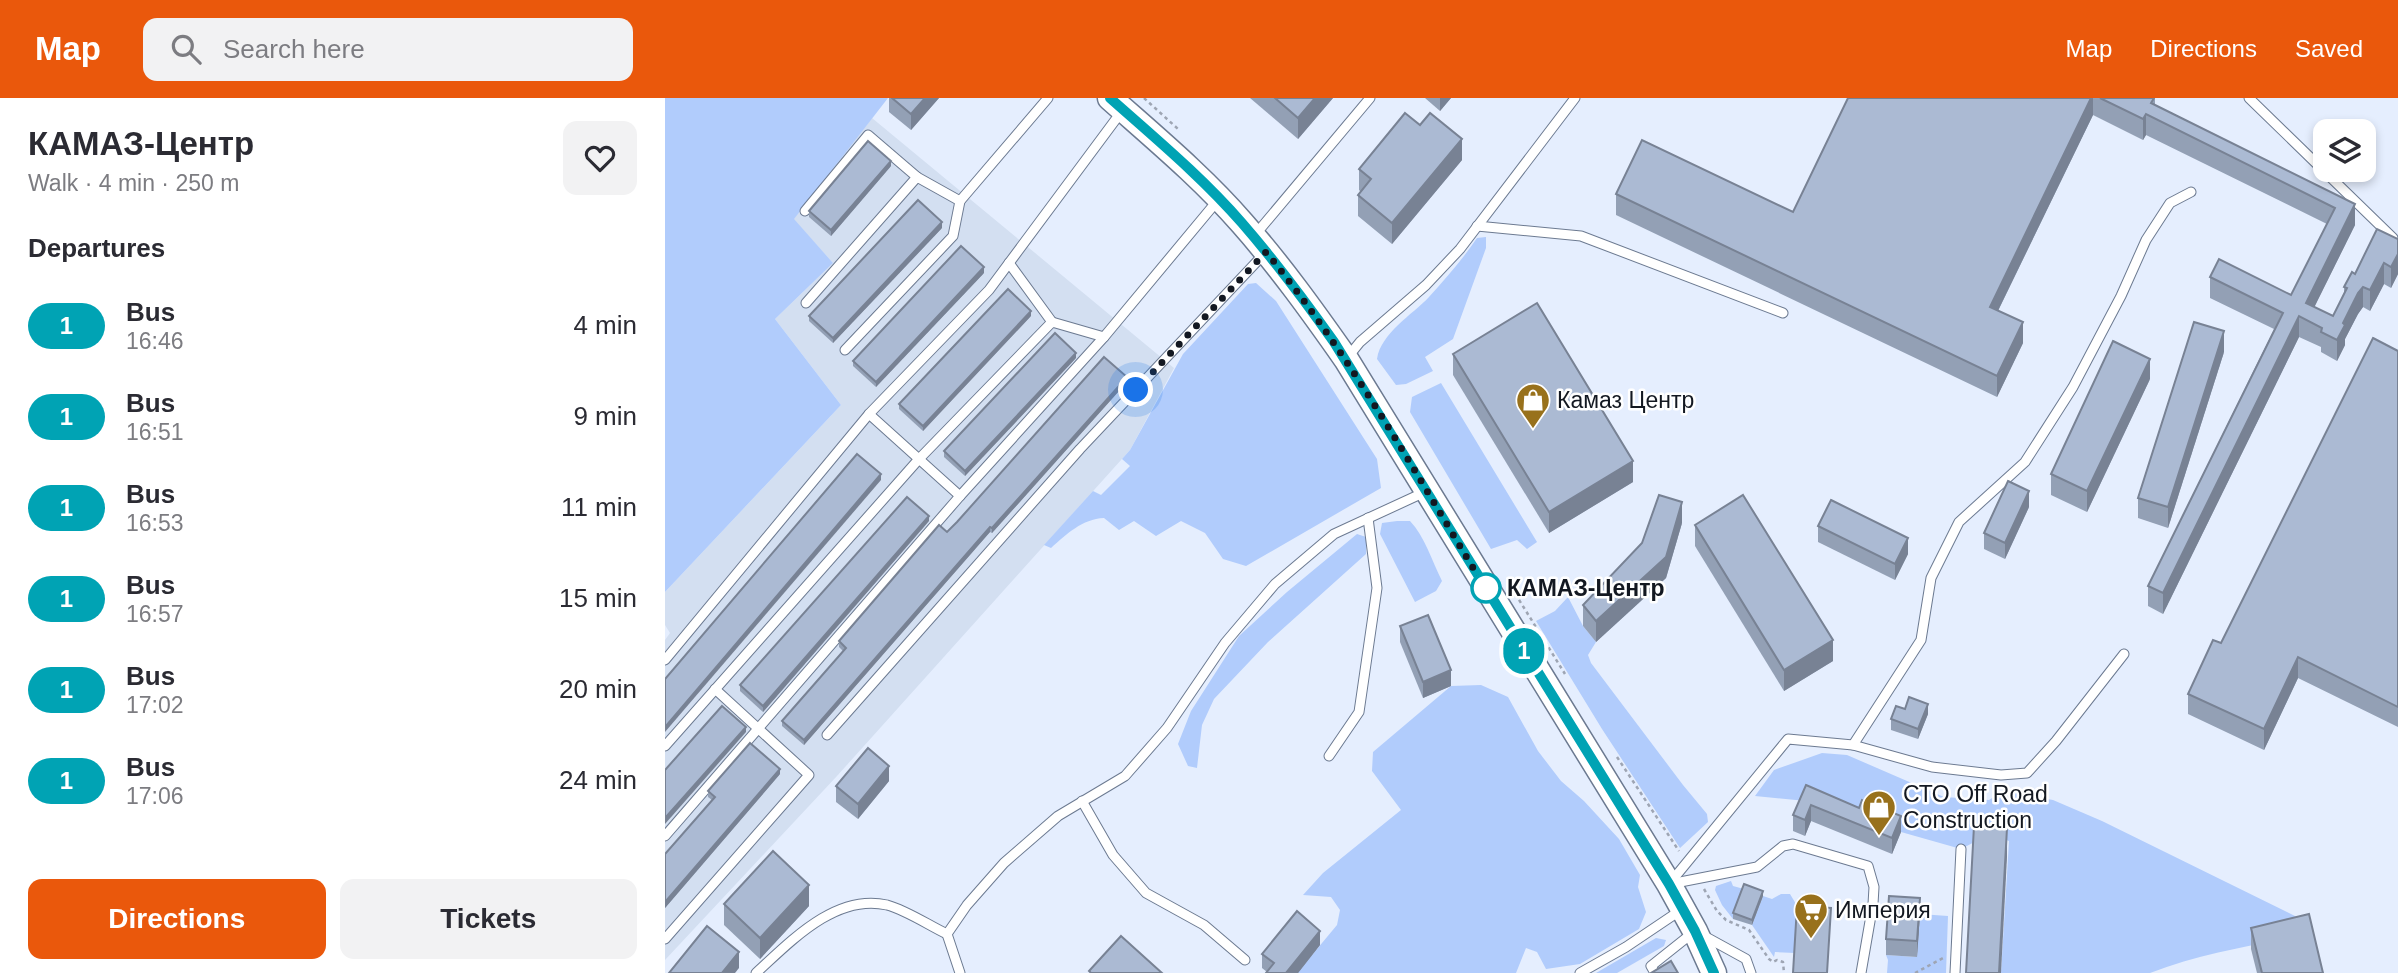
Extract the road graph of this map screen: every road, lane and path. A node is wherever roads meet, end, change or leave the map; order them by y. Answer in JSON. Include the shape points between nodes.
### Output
{"nodes":[{"id":1,"x":1048,"y":98,"type":"edge"},
{"id":2,"x":1370,"y":98,"type":"edge"},
{"id":3,"x":1575,"y":98,"type":"edge"},
{"id":4,"x":2249,"y":98,"type":"edge"},
{"id":5,"x":1116,"y":104,"type":"edge"},
{"id":6,"x":917,"y":177,"type":"junction"},
{"id":7,"x":2191,"y":192,"type":"dead end"},
{"id":8,"x":1219,"y":198,"type":"junction"},
{"id":9,"x":960,"y":201,"type":"junction"},
{"id":10,"x":805,"y":211,"type":"dead end"},
{"id":11,"x":1477,"y":226,"type":"junction"},
{"id":12,"x":2393,"y":238,"type":"edge"},
{"id":13,"x":1260,"y":244,"type":"junction"},
{"id":14,"x":1009,"y":263,"type":"junction"},
{"id":15,"x":806,"y":303,"type":"dead end"},
{"id":16,"x":1783,"y":313,"type":"dead end"},
{"id":17,"x":1052,"y":322,"type":"junction"},
{"id":18,"x":1104,"y":337,"type":"junction"},
{"id":19,"x":845,"y":350,"type":"dead end"},
{"id":20,"x":1346,"y":359,"type":"junction"},
{"id":21,"x":869,"y":414,"type":"junction"},
{"id":22,"x":919,"y":459,"type":"junction"},
{"id":23,"x":1426,"y":491,"type":"junction"},
{"id":24,"x":960,"y":496,"type":"junction"},
{"id":25,"x":1368,"y":518,"type":"junction"},
{"id":26,"x":2124,"y":654,"type":"dead end"},
{"id":27,"x":665,"y":660,"type":"edge"},
{"id":28,"x":715,"y":689,"type":"junction"},
{"id":29,"x":759,"y":727,"type":"junction"},
{"id":30,"x":827,"y":735,"type":"dead end"},
{"id":31,"x":1853,"y":745,"type":"junction"},
{"id":32,"x":665,"y":746,"type":"edge"},
{"id":33,"x":1329,"y":756,"type":"dead end"},
{"id":34,"x":1082,"y":801,"type":"junction"},
{"id":35,"x":665,"y":836,"type":"edge"},
{"id":36,"x":1961,"y":849,"type":"dead end"},
{"id":37,"x":1669,"y":884,"type":"junction"},
{"id":38,"x":1683,"y":909,"type":"junction"},
{"id":39,"x":1695,"y":931,"type":"junction"},
{"id":40,"x":947,"y":934,"type":"junction"},
{"id":41,"x":665,"y":939,"type":"edge"},
{"id":42,"x":1956,"y":950,"type":"junction"},
{"id":43,"x":1769,"y":959,"type":"dead end"},
{"id":44,"x":1245,"y":960,"type":"dead end"},
{"id":45,"x":757,"y":973,"type":"edge"},
{"id":46,"x":960,"y":973,"type":"edge"},
{"id":47,"x":1580,"y":973,"type":"edge"},
{"id":48,"x":1655,"y":973,"type":"edge"},
{"id":49,"x":1714,"y":973,"type":"edge"},
{"id":50,"x":1751,"y":973,"type":"edge"},
{"id":51,"x":1784,"y":973,"type":"edge"},
{"id":52,"x":1861,"y":973,"type":"edge"},
{"id":53,"x":1915,"y":973,"type":"edge"},
{"id":54,"x":1955,"y":973,"type":"edge"}],
"edges":[{"from":1,"to":9,"type":"lane"},
{"from":2,"to":13,"type":"lane"},
{"from":3,"to":11,"type":"lane"},
{"from":4,"to":12,"type":"lane"},
{"from":5,"to":8,"type":"street"},
{"from":5,"to":14,"type":"lane"},
{"from":6,"to":9,"type":"lane"},
{"from":6,"to":10,"type":"lane","via":[[869,135]]},
{"from":6,"to":15,"type":"lane"},
{"from":7,"to":31,"type":"lane","via":[[2170,203],[2145,240],[2073,387],[2025,462],[1959,522],[1931,578],[1921,640]]},
{"from":8,"to":13,"type":"street"},
{"from":8,"to":18,"type":"lane"},
{"from":9,"to":19,"type":"lane","via":[[953,236]]},
{"from":11,"to":16,"type":"lane","via":[[1581,236]]},
{"from":11,"to":20,"type":"lane","via":[[1426,285]]},
{"from":13,"to":20,"type":"street"},
{"from":13,"to":30,"type":"lane"},
{"from":14,"to":17,"type":"lane"},
{"from":14,"to":21,"type":"lane","via":[[989,290]]},
{"from":17,"to":18,"type":"lane"},
{"from":17,"to":22,"type":"lane"},
{"from":18,"to":24,"type":"lane"},
{"from":20,"to":23,"type":"street"},
{"from":21,"to":22,"type":"lane"},
{"from":21,"to":27,"type":"lane"},
{"from":22,"to":24,"type":"lane"},
{"from":22,"to":28,"type":"lane"},
{"from":23,"to":25,"type":"lane"},
{"from":23,"to":37,"type":"street"},
{"from":24,"to":29,"type":"lane"},
{"from":25,"to":33,"type":"lane","via":[[1377,588],[1359,712]]},
{"from":25,"to":34,"type":"lane","via":[[1334,534],[1275,584],[1225,643],[1167,728],[1125,776]]},
{"from":26,"to":31,"type":"lane","via":[[2027,773],[2001,775],[1932,767]]},
{"from":28,"to":29,"type":"lane"},
{"from":28,"to":32,"type":"lane"},
{"from":29,"to":35,"type":"lane"},
{"from":29,"to":41,"type":"lane","via":[[809,775]]},
{"from":31,"to":37,"type":"lane","via":[[1788,739]]},
{"from":34,"to":40,"type":"lane","via":[[1004,863]]},
{"from":34,"to":44,"type":"lane","via":[[1113,855],[1146,893],[1204,925]]},
{"from":36,"to":42,"type":"lane"},
{"from":37,"to":38,"type":"street"},
{"from":37,"to":52,"type":"lane","via":[[1757,867],[1783,846],[1793,844],[1868,866],[1873,904]]},
{"from":38,"to":39,"type":"street"},
{"from":38,"to":47,"type":"lane"},
{"from":39,"to":48,"type":"lane","via":[[1651,967]]},
{"from":39,"to":49,"type":"street"},
{"from":39,"to":50,"type":"lane","via":[[1746,959]]},
{"from":40,"to":45,"type":"lane","via":[[889,906],[864,902],[840,909],[799,933]]},
{"from":40,"to":46,"type":"lane"},
{"from":42,"to":53,"type":"path"},
{"from":42,"to":54,"type":"lane"},
{"from":43,"to":51,"type":"path","via":[[1783,962]]}]}
